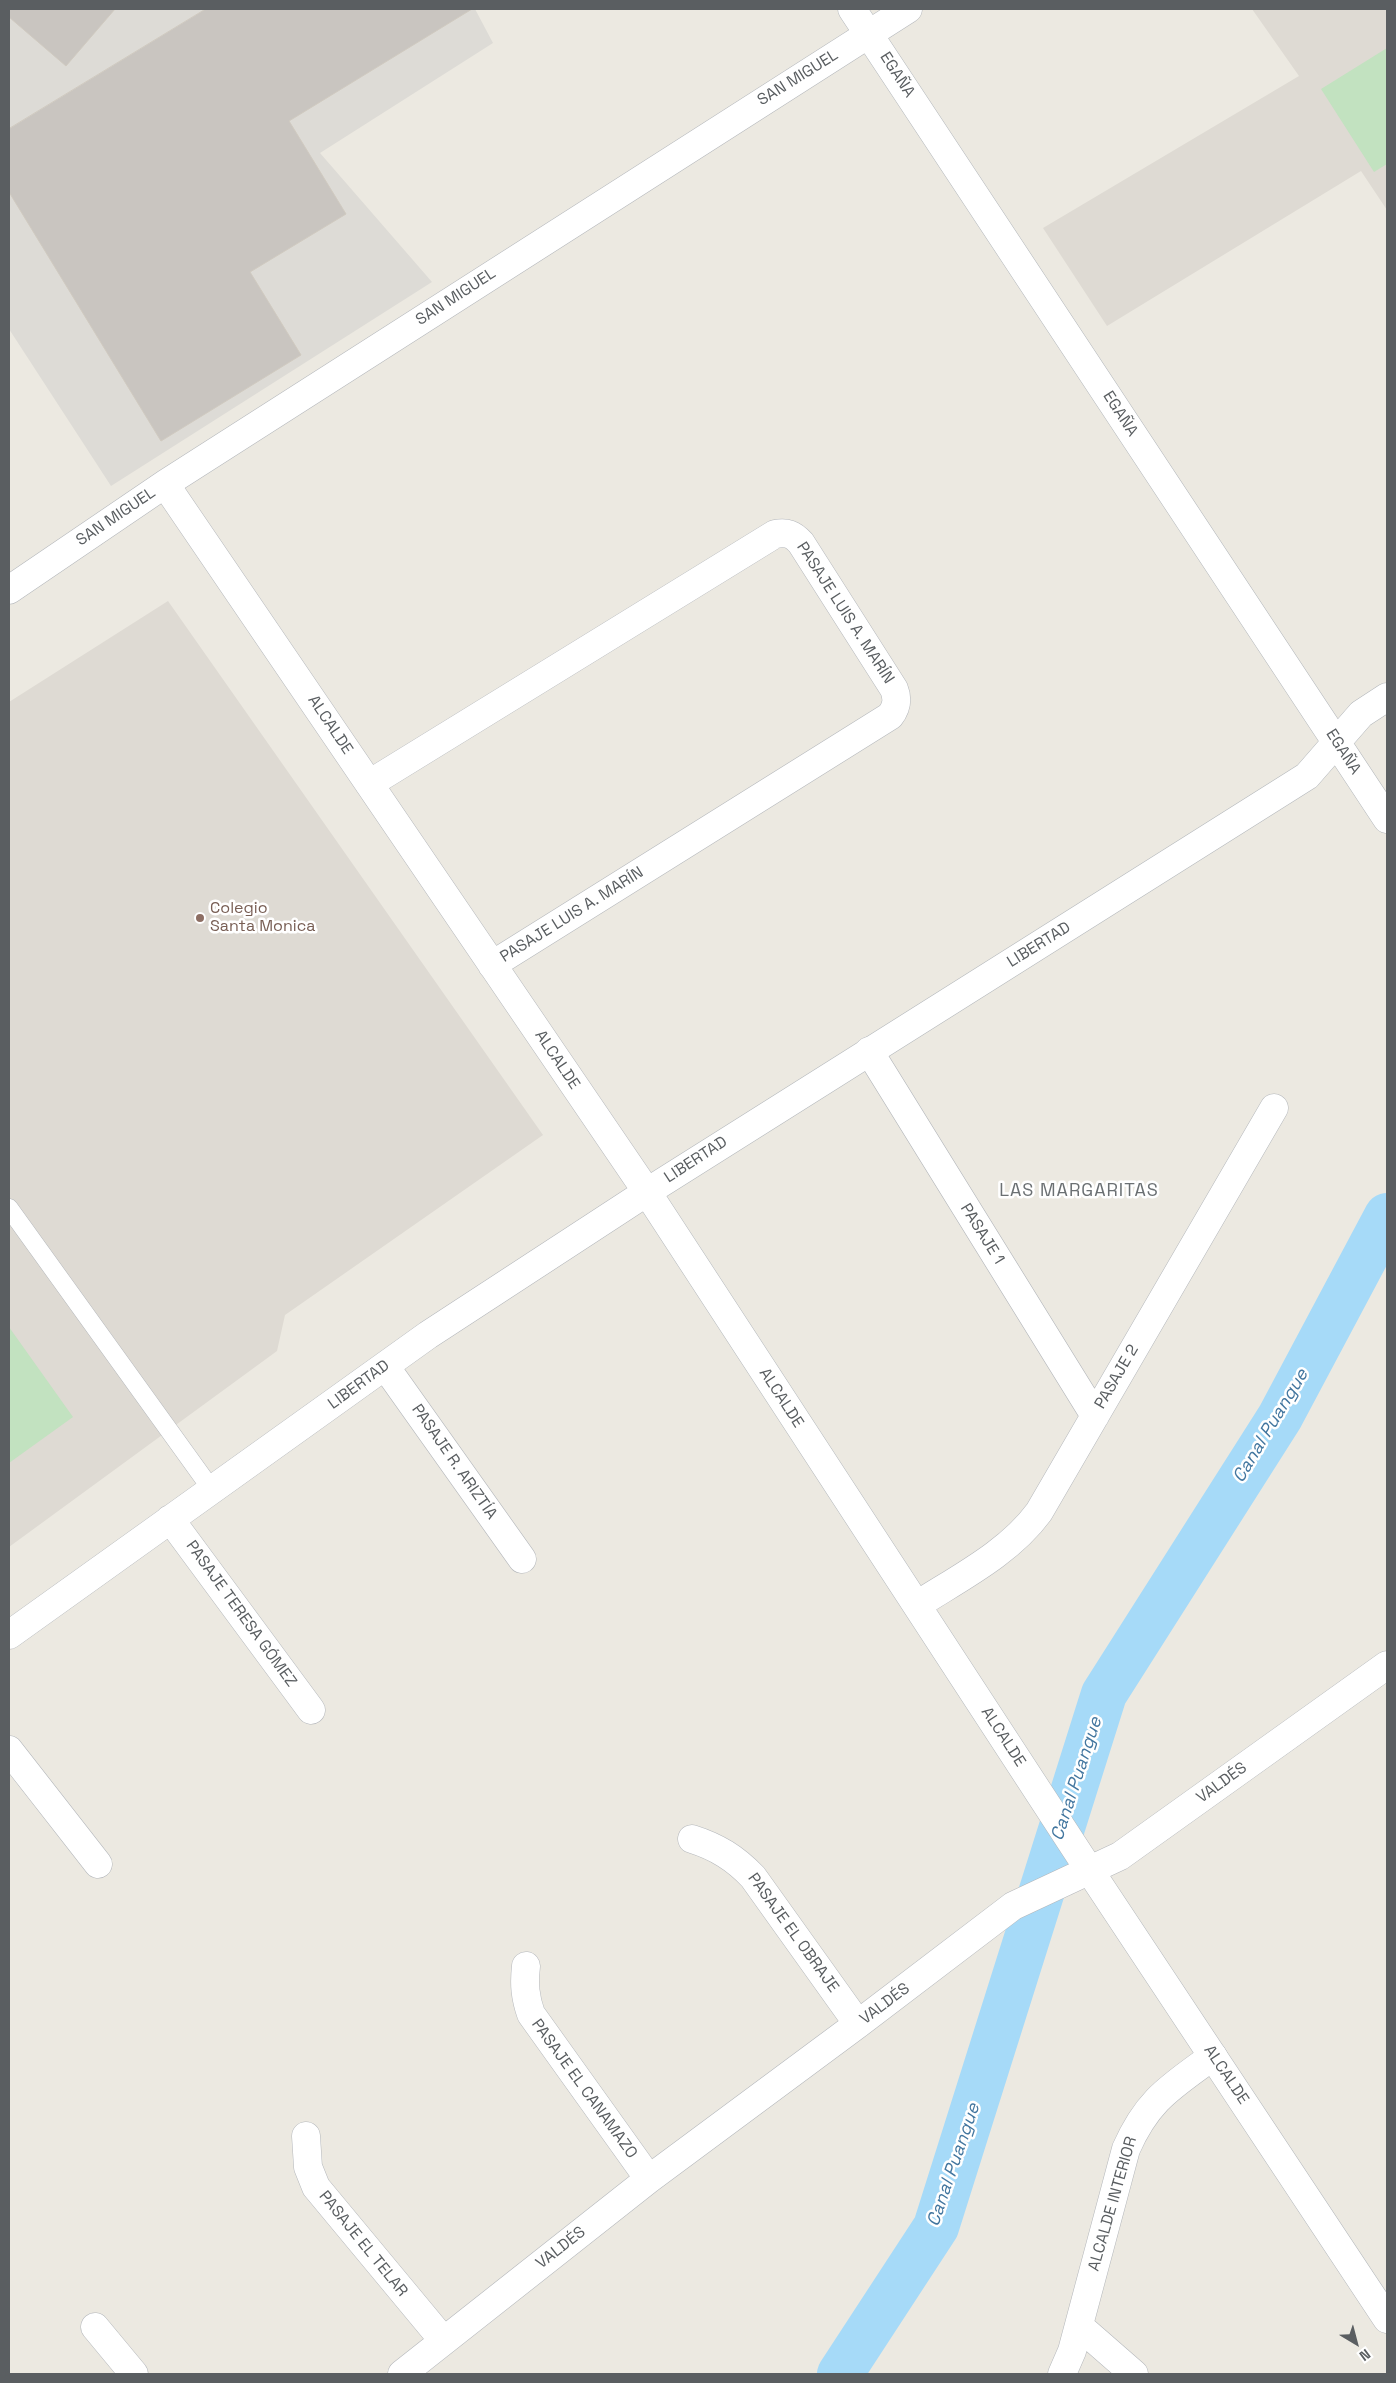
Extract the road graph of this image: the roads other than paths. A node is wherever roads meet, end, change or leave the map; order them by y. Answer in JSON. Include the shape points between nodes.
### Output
{"nodes":[{"id":1,"x":852,"y":9,"type":"edge"},
{"id":2,"x":908,"y":9,"type":"edge"},
{"id":3,"x":869,"y":33,"type":"junction"},
{"id":4,"x":165,"y":484,"type":"junction"},
{"id":5,"x":9,"y":590,"type":"edge"},
{"id":6,"x":1387,"y":697,"type":"edge"},
{"id":7,"x":1336,"y":742,"type":"junction"},
{"id":8,"x":369,"y":784,"type":"junction"},
{"id":9,"x":1387,"y":819,"type":"edge"},
{"id":10,"x":492,"y":965,"type":"junction"},
{"id":11,"x":868,"y":1051,"type":"junction"},
{"id":12,"x":1274,"y":1108,"type":"dead end"},
{"id":13,"x":647,"y":1192,"type":"junction"},
{"id":14,"x":9,"y":1208,"type":"edge"},
{"id":15,"x":386,"y":1366,"type":"junction"},
{"id":16,"x":1095,"y":1416,"type":"junction"},
{"id":17,"x":212,"y":1490,"type":"junction"},
{"id":18,"x":170,"y":1519,"type":"junction"},
{"id":19,"x":522,"y":1559,"type":"dead end"},
{"id":20,"x":917,"y":1605,"type":"junction"},
{"id":21,"x":9,"y":1635,"type":"edge"},
{"id":22,"x":1387,"y":1665,"type":"edge"},
{"id":23,"x":311,"y":1710,"type":"dead end"},
{"id":24,"x":9,"y":1750,"type":"edge"},
{"id":25,"x":692,"y":1839,"type":"dead end"},
{"id":26,"x":98,"y":1864,"type":"dead end"},
{"id":27,"x":1090,"y":1870,"type":"junction"},
{"id":28,"x":526,"y":1966,"type":"dead end"},
{"id":29,"x":858,"y":2024,"type":"junction"},
{"id":30,"x":1213,"y":2056,"type":"junction"},
{"id":31,"x":306,"y":2136,"type":"dead end"},
{"id":32,"x":650,"y":2179,"type":"junction"},
{"id":33,"x":1387,"y":2319,"type":"edge"},
{"id":34,"x":1079,"y":2326,"type":"junction"},
{"id":35,"x":95,"y":2327,"type":"dead end"},
{"id":36,"x":443,"y":2340,"type":"junction"},
{"id":37,"x":134,"y":2374,"type":"edge"},
{"id":38,"x":402,"y":2374,"type":"edge"},
{"id":39,"x":1062,"y":2374,"type":"edge"},
{"id":40,"x":1134,"y":2374,"type":"edge"}],
"edges":[{"from":1,"to":3,"type":"street","name":"EGAÑA"},
{"from":2,"to":3,"type":"street","name":"SAN MIGUEL"},
{"from":3,"to":4,"type":"street","name":"SAN MIGUEL"},
{"from":3,"to":7,"type":"street","name":"EGAÑA"},
{"from":4,"to":5,"type":"street","name":"SAN MIGUEL"},
{"from":4,"to":8,"type":"street","name":"ALCALDE"},
{"from":6,"to":7,"type":"street","name":"LIBERTAD","via":[[1361,714]]},
{"from":7,"to":9,"type":"street","name":"EGAÑA"},
{"from":7,"to":11,"type":"street","name":"LIBERTAD","via":[[1307,776]]},
{"from":8,"to":10,"type":"street","name":"ALCALDE"},
{"from":8,"to":10,"type":"street","name":"PASAJE LUIS A. MARÍN","via":[[775,534],[788,533],[801,543],[894,689],[897,695],[895,710]]},
{"from":10,"to":13,"type":"street","name":"ALCALDE"},
{"from":11,"to":13,"type":"street","name":"LIBERTAD"},
{"from":11,"to":16,"type":"street","name":"PASAJE 1"},
{"from":12,"to":16,"type":"street","name":"PASAJE 2"},
{"from":13,"to":15,"type":"street","name":"LIBERTAD","via":[[501,1286]]},
{"from":13,"to":20,"type":"street","name":"ALCALDE"},
{"from":14,"to":17,"type":"lane"},
{"from":15,"to":17,"type":"street","name":"LIBERTAD"},
{"from":15,"to":19,"type":"street","name":"PASAJE R. ARIZTÍA"},
{"from":16,"to":20,"type":"street","name":"PASAJE 2","via":[[1027,1529]]},
{"from":17,"to":18,"type":"street","name":"LIBERTAD"},
{"from":18,"to":21,"type":"street","name":"LIBERTAD"},
{"from":18,"to":23,"type":"street","name":"PASAJE TERESA GÓMEZ"},
{"from":20,"to":27,"type":"street","name":"ALCALDE"},
{"from":22,"to":27,"type":"street","name":"VALDÉS","via":[[1120,1856]]},
{"from":24,"to":26,"type":"street"},
{"from":25,"to":29,"type":"street","name":"PASAJE EL OBRAJE","via":[[725,1852],[753,1877]]},
{"from":27,"to":29,"type":"street","name":"VALDÉS","via":[[1013,1906]]},
{"from":27,"to":30,"type":"street","name":"ALCALDE"},
{"from":28,"to":32,"type":"street","name":"PASAJE EL CANAMAZO","via":[[525,1989],[531,2014]]},
{"from":29,"to":32,"type":"street","name":"VALDÉS"},
{"from":30,"to":33,"type":"street","name":"ALCALDE"},
{"from":30,"to":34,"type":"street","name":"ALCALDE INTERIOR","via":[[1160,2095],[1134,2129]]},
{"from":31,"to":36,"type":"street","name":"PASAJE EL TELAR","via":[[308,2168],[316,2187]]},
{"from":32,"to":36,"type":"street","name":"VALDÉS"},
{"from":34,"to":39,"type":"street","name":"ALCALDE INTERIOR"},
{"from":34,"to":40,"type":"street"},
{"from":35,"to":37,"type":"street"},
{"from":36,"to":38,"type":"street","name":"VALDÉS"}]}
